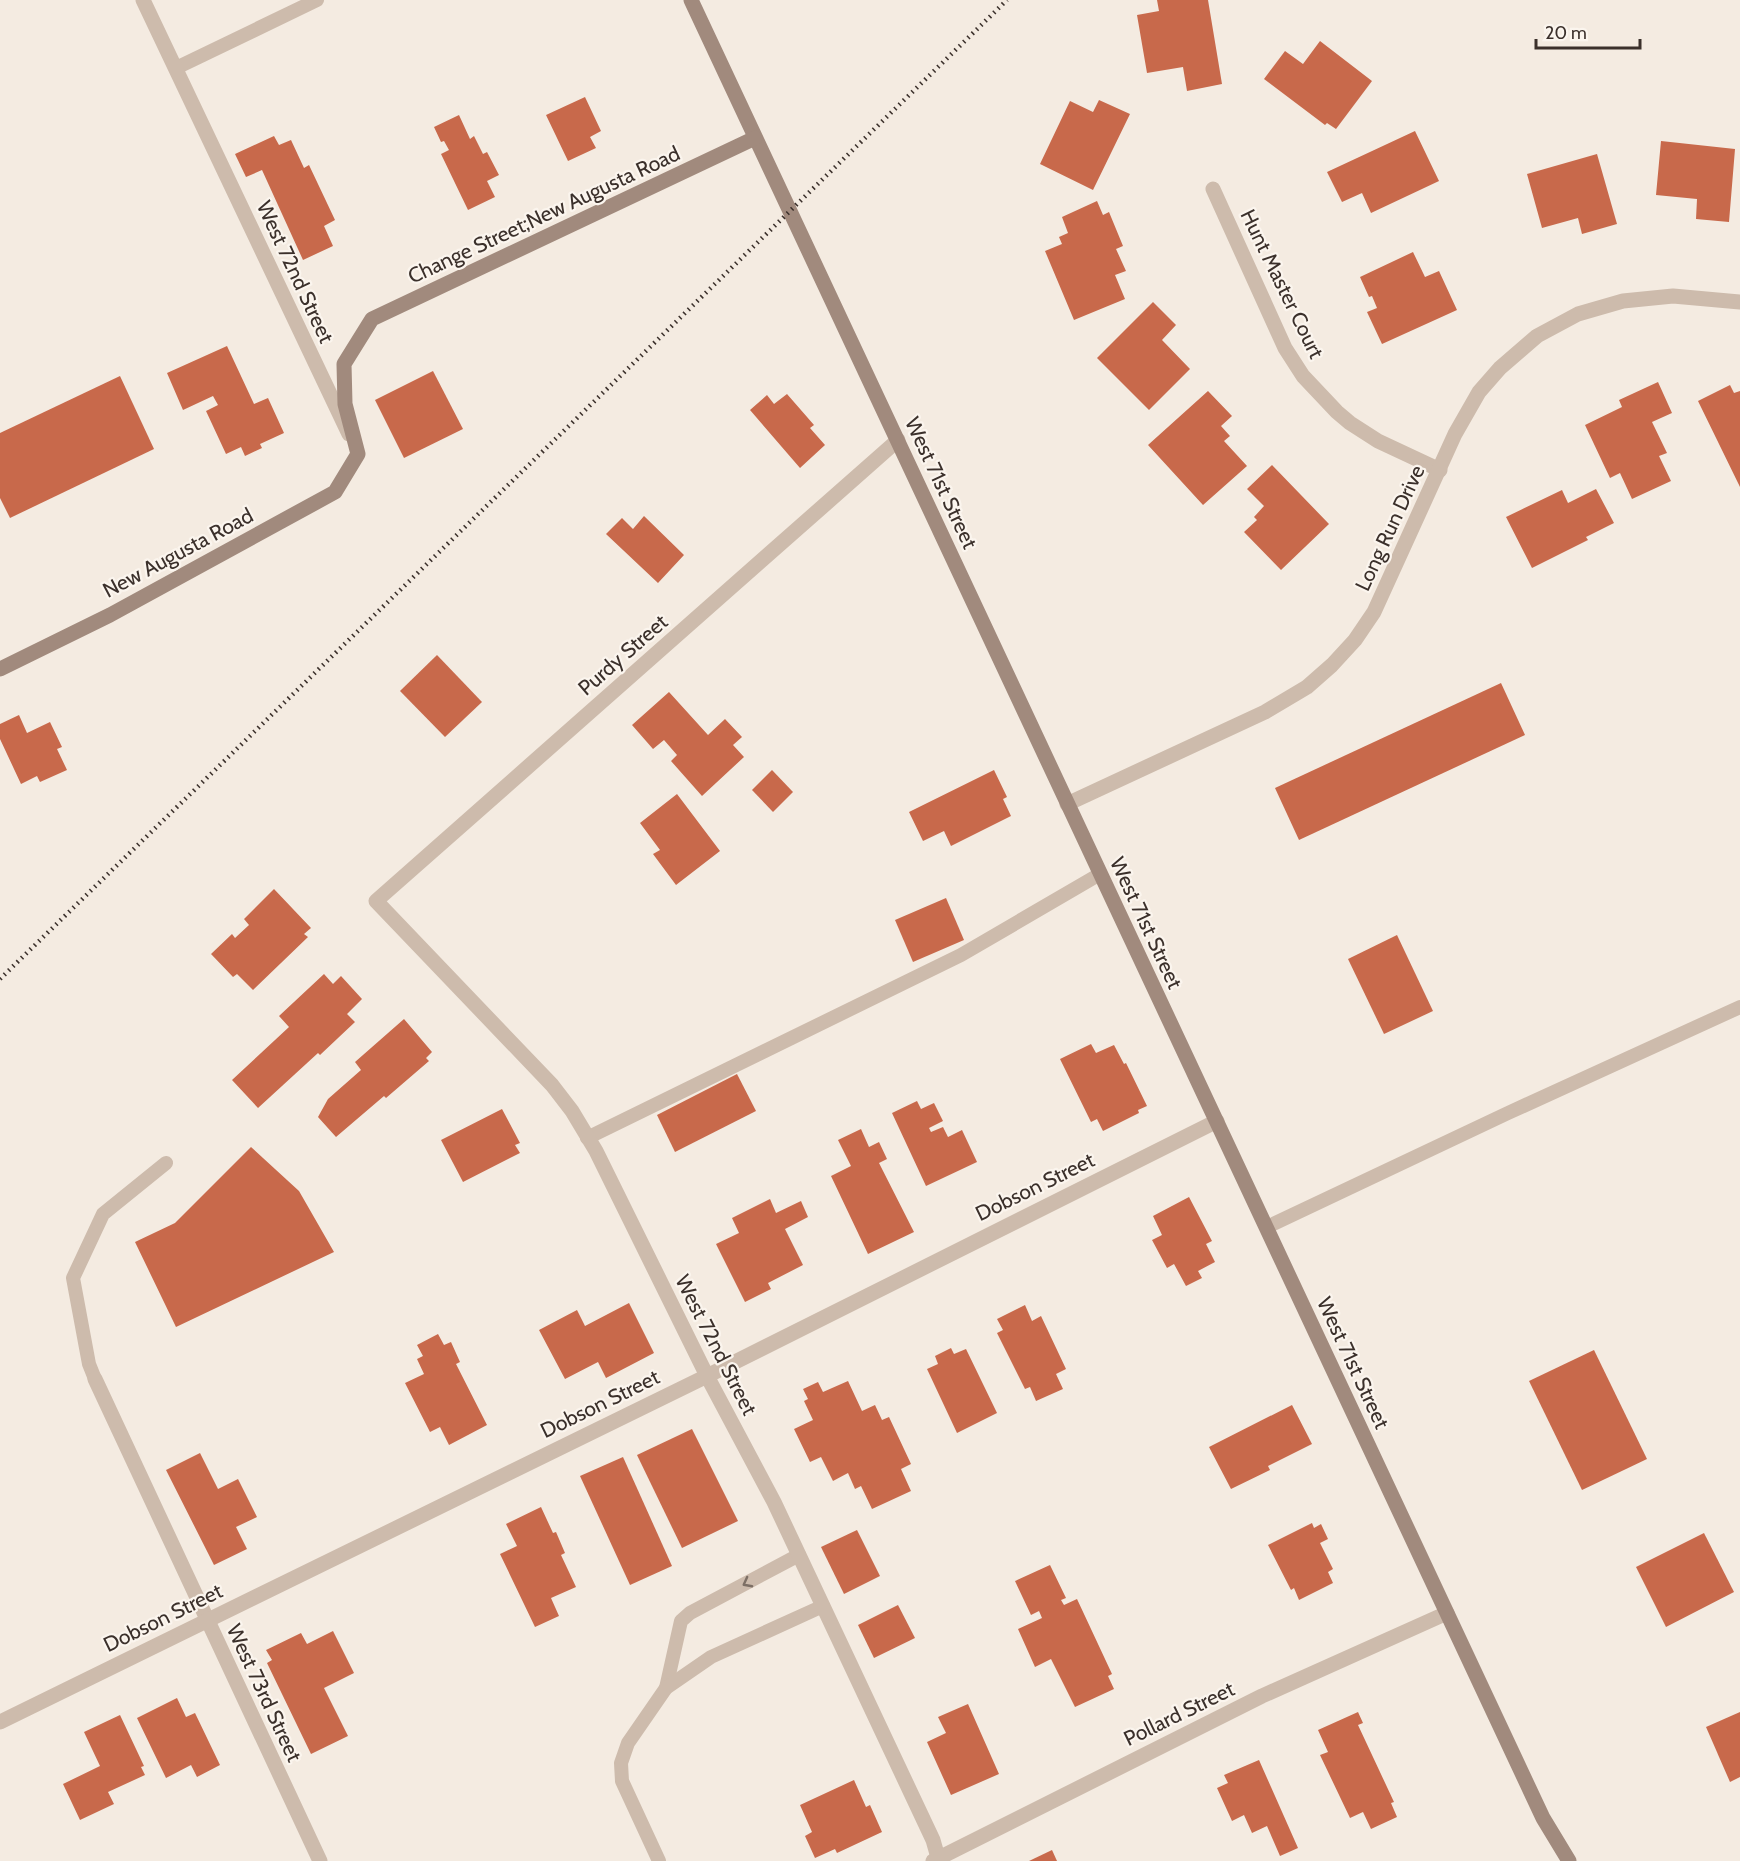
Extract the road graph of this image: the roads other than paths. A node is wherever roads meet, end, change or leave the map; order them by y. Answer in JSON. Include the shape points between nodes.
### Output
{"nodes":[{"id":1,"x":144,"y":0,"type":"edge"},
{"id":2,"x":317,"y":0,"type":"edge"},
{"id":3,"x":690,"y":0,"type":"edge"},
{"id":4,"x":176,"y":68,"type":"junction"},
{"id":5,"x":755,"y":138,"type":"junction"},
{"id":6,"x":1213,"y":189,"type":"dead end"},
{"id":7,"x":1740,"y":302,"type":"edge"},
{"id":8,"x":360,"y":340,"type":"joint"},
{"id":9,"x":898,"y":440,"type":"junction"},
{"id":10,"x":358,"y":454,"type":"junction"},
{"id":11,"x":1440,"y":470,"type":"junction"},
{"id":12,"x":0,"y":669,"type":"edge"},
{"id":13,"x":1067,"y":804,"type":"junction"},
{"id":14,"x":1100,"y":874,"type":"junction"},
{"id":15,"x":376,"y":901,"type":"joint"},
{"id":16,"x":1740,"y":1007,"type":"edge"},
{"id":17,"x":1217,"y":1121,"type":"junction"},
{"id":18,"x":587,"y":1138,"type":"junction"},
{"id":19,"x":166,"y":1163,"type":"dead end"},
{"id":20,"x":1267,"y":1227,"type":"junction"},
{"id":21,"x":707,"y":1376,"type":"junction"},
{"id":22,"x":94,"y":1379,"type":"joint"},
{"id":23,"x":799,"y":1556,"type":"junction"},
{"id":24,"x":823,"y":1606,"type":"junction"},
{"id":25,"x":1447,"y":1613,"type":"junction"},
{"id":26,"x":207,"y":1619,"type":"junction"},
{"id":27,"x":666,"y":1688,"type":"junction"},
{"id":28,"x":0,"y":1722,"type":"edge"},
{"id":29,"x":937,"y":1860,"type":"edge"},
{"id":30,"x":320,"y":1861,"type":"edge"},
{"id":31,"x":659,"y":1861,"type":"edge"},
{"id":32,"x":1569,"y":1861,"type":"edge"}],
"edges":[{"from":1,"to":4,"type":"street","name":"West 72nd Street"},
{"from":2,"to":4,"type":"lane"},
{"from":3,"to":5,"type":"main road","name":"West 71st Street"},
{"from":4,"to":10,"type":"street","name":"West 72nd Street"},
{"from":5,"to":8,"type":"main road","name":"Change Street;New Augusta Road","via":[[372,320]]},
{"from":5,"to":9,"type":"main road","name":"West 71st Street"},
{"from":6,"to":11,"type":"street","name":"Hunt Master Court","via":[[1285,348],[1303,376],[1350,423]]},
{"from":7,"to":11,"type":"street","name":"Long Run Drive","via":[[1673,296],[1639,298],[1593,309],[1550,328],[1488,380],[1463,419]]},
{"from":8,"to":10,"type":"main road","name":"West 72nd Street","via":[[344,364],[345,404]]},
{"from":9,"to":13,"type":"main road","name":"West 71st Street"},
{"from":9,"to":15,"type":"street","name":"Purdy Street"},
{"from":10,"to":12,"type":"main road","name":"New Augusta Road","via":[[335,492],[110,615]]},
{"from":11,"to":13,"type":"street","name":"Long Run Drive","via":[[1374,612],[1355,640],[1308,687],[1265,712]]},
{"from":13,"to":14,"type":"main road","name":"West 71st Street"},
{"from":14,"to":17,"type":"main road","name":"West 71st Street"},
{"from":14,"to":18,"type":"lane","via":[[961,955]]},
{"from":15,"to":18,"type":"street","name":"West 72nd Street","via":[[552,1085]]},
{"from":16,"to":20,"type":"lane"},
{"from":17,"to":20,"type":"main road","name":"West 71st Street"},
{"from":17,"to":21,"type":"street","name":"Dobson Street"},
{"from":18,"to":21,"type":"street","name":"West 72nd Street"},
{"from":19,"to":22,"type":"lane","via":[[104,1214],[73,1278]]},
{"from":20,"to":25,"type":"main road","name":"West 71st Street"},
{"from":21,"to":23,"type":"street","name":"West 72nd Street"},
{"from":21,"to":26,"type":"street","name":"Dobson Street"},
{"from":22,"to":26,"type":"street","name":"West 73rd Street"},
{"from":23,"to":24,"type":"street","name":"West 72nd Street"},
{"from":23,"to":27,"type":"lane","one_way":true,"via":[[681,1621]]},
{"from":24,"to":27,"type":"lane","via":[[711,1657]]},
{"from":24,"to":29,"type":"street","name":"West 72nd Street","via":[[933,1840]]},
{"from":25,"to":29,"type":"street","name":"Pollard Street","via":[[1262,1696]]},
{"from":25,"to":32,"type":"main road","name":"West 71st Street","via":[[1543,1818]]},
{"from":26,"to":28,"type":"street","name":"Dobson Street"},
{"from":26,"to":30,"type":"street","name":"West 73rd Street"},
{"from":27,"to":31,"type":"lane","via":[[627,1743],[621,1763],[622,1781]]}]}
